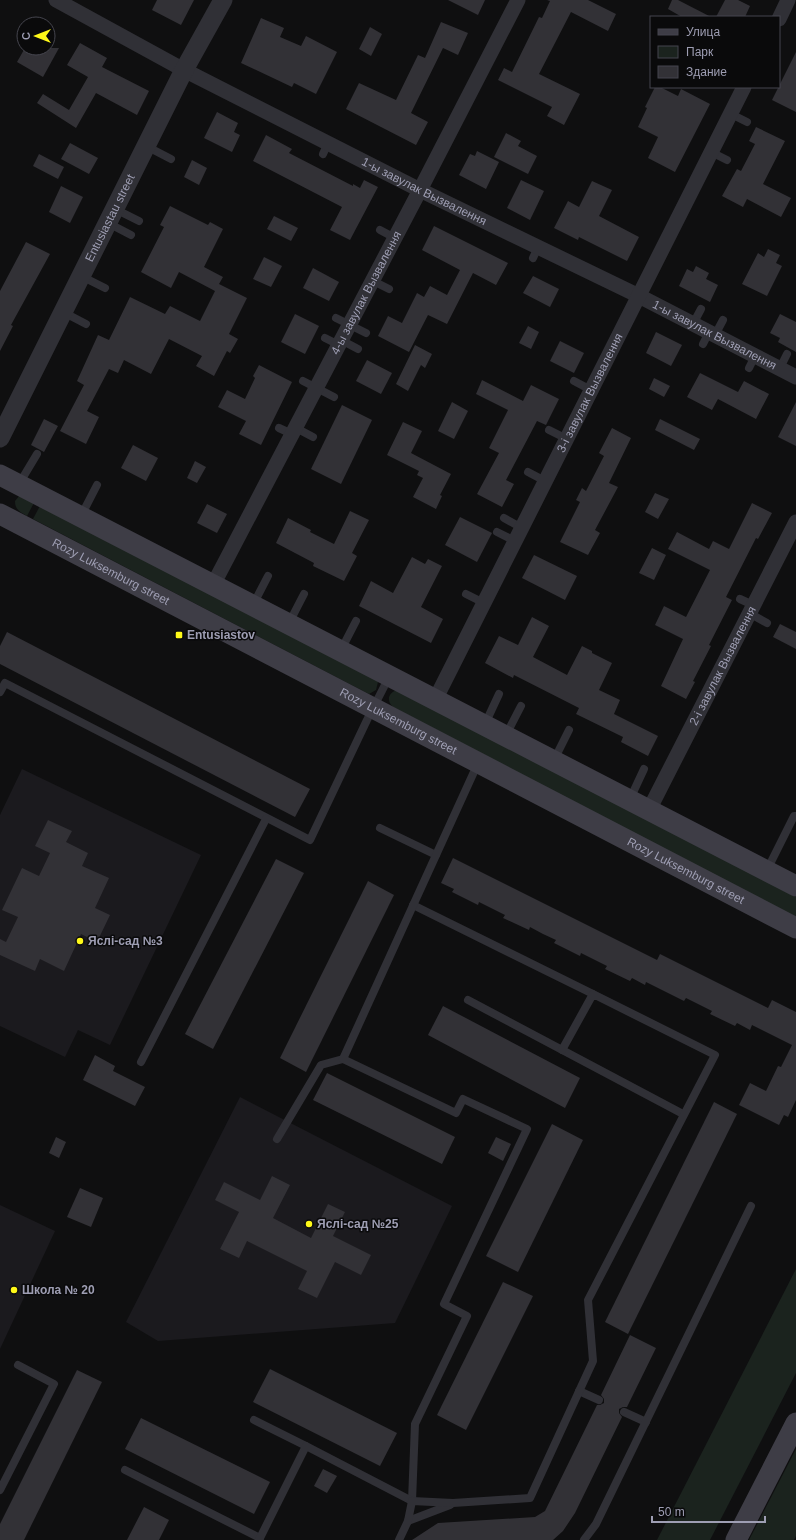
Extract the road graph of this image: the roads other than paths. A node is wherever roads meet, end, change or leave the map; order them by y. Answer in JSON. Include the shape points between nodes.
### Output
{"nodes":[{"id":1,"x":56,"y":0,"type":"edge"},
{"id":2,"x":223,"y":0,"type":"edge"},
{"id":3,"x":518,"y":0,"type":"edge"},
{"id":4,"x":788,"y":0,"type":"edge"},
{"id":5,"x":780,"y":16,"type":"edge"},
{"id":6,"x":184,"y":70,"type":"junction"},
{"id":7,"x":744,"y":88,"type":"edge"},
{"id":8,"x":731,"y":114,"type":"junction"},
{"id":9,"x":747,"y":122,"type":"dead end"},
{"id":10,"x":146,"y":146,"type":"junction"},
{"id":11,"x":711,"y":152,"type":"junction"},
{"id":12,"x":171,"y":158,"type":"dead end"},
{"id":13,"x":727,"y":160,"type":"dead end"},
{"id":14,"x":420,"y":190,"type":"junction"},
{"id":15,"x":111,"y":216,"type":"junction"},
{"id":16,"x":139,"y":221,"type":"dead end"},
{"id":17,"x":380,"y":230,"type":"dead end"},
{"id":18,"x":131,"y":235,"type":"dead end"},
{"id":19,"x":395,"y":238,"type":"junction"},
{"id":20,"x":81,"y":276,"type":"junction"},
{"id":21,"x":373,"y":281,"type":"junction"},
{"id":22,"x":104,"y":288,"type":"dead end"},
{"id":23,"x":389,"y":289,"type":"dead end"},
{"id":24,"x":638,"y":296,"type":"junction"},
{"id":25,"x":701,"y":309,"type":"dead end"},
{"id":26,"x":63,"y":312,"type":"junction"},
{"id":27,"x":336,"y":318,"type":"dead end"},
{"id":28,"x":723,"y":320,"type":"dead end"},
{"id":29,"x":86,"y":324,"type":"dead end"},
{"id":30,"x":693,"y":324,"type":"junction"},
{"id":31,"x":350,"y":325,"type":"junction"},
{"id":32,"x":366,"y":333,"type":"dead end"},
{"id":33,"x":709,"y":337,"type":"junction"},
{"id":34,"x":325,"y":338,"type":"dead end"},
{"id":35,"x":340,"y":343,"type":"junction"},
{"id":36,"x":358,"y":349,"type":"dead end"},
{"id":37,"x":787,"y":354,"type":"dead end"},
{"id":38,"x":780,"y":368,"type":"junction"},
{"id":39,"x":796,"y":377,"type":"edge"},
{"id":40,"x":574,"y":381,"type":"dead end"},
{"id":41,"x":310,"y":385,"type":"junction"},
{"id":42,"x":592,"y":390,"type":"junction"},
{"id":43,"x":334,"y":397,"type":"dead end"},
{"id":44,"x":289,"y":430,"type":"junction"},
{"id":45,"x":549,"y":430,"type":"dead end"},
{"id":46,"x":314,"y":437,"type":"dead end"},
{"id":47,"x":0,"y":438,"type":"edge"},
{"id":48,"x":567,"y":438,"type":"junction"},
{"id":49,"x":36,"y":454,"type":"dead end"},
{"id":50,"x":528,"y":472,"type":"dead end"},
{"id":51,"x":9,"y":480,"type":"edge"},
{"id":52,"x":545,"y":481,"type":"junction"},
{"id":53,"x":97,"y":485,"type":"dead end"},
{"id":54,"x":0,"y":514,"type":"edge"},
{"id":55,"x":81,"y":517,"type":"junction"},
{"id":56,"x":504,"y":518,"type":"dead end"},
{"id":57,"x":796,"y":522,"type":"edge"},
{"id":58,"x":497,"y":532,"type":"dead end"},
{"id":59,"x":519,"y":534,"type":"junction"},
{"id":60,"x":792,"y":539,"type":"edge"},
{"id":61,"x":268,"y":576,"type":"dead end"},
{"id":62,"x":213,"y":585,"type":"junction"},
{"id":63,"x":304,"y":594,"type":"dead end"},
{"id":64,"x":466,"y":594,"type":"dead end"},
{"id":65,"x":484,"y":603,"type":"junction"},
{"id":66,"x":253,"y":606,"type":"junction"},
{"id":67,"x":748,"y":606,"type":"junction"},
{"id":68,"x":356,"y":621,"type":"dead end"},
{"id":69,"x":767,"y":623,"type":"dead end"},
{"id":70,"x":288,"y":624,"type":"junction"},
{"id":71,"x":340,"y":651,"type":"junction"},
{"id":72,"x":390,"y":676,"type":"junction"},
{"id":73,"x":2,"y":681,"type":"edge"},
{"id":74,"x":0,"y":692,"type":"edge"},
{"id":75,"x":499,"y":694,"type":"dead end"},
{"id":76,"x":435,"y":700,"type":"junction"},
{"id":77,"x":522,"y":706,"type":"dead end"},
{"id":78,"x":373,"y":708,"type":"junction"},
{"id":79,"x":485,"y":725,"type":"junction"},
{"id":80,"x":569,"y":730,"type":"dead end"},
{"id":81,"x":506,"y":736,"type":"junction"},
{"id":82,"x":554,"y":761,"type":"junction"},
{"id":83,"x":479,"y":763,"type":"junction"},
{"id":84,"x":644,"y":769,"type":"dead end"},
{"id":85,"x":630,"y":800,"type":"junction"},
{"id":86,"x":649,"y":810,"type":"junction"},
{"id":87,"x":796,"y":816,"type":"edge"},
{"id":88,"x":266,"y":819,"type":"junction"},
{"id":89,"x":380,"y":828,"type":"dead end"},
{"id":90,"x":436,"y":855,"type":"junction"},
{"id":91,"x":766,"y":870,"type":"junction"},
{"id":92,"x":796,"y":886,"type":"edge"},
{"id":93,"x":413,"y":904,"type":"junction"},
{"id":94,"x":796,"y":928,"type":"edge"},
{"id":95,"x":593,"y":994,"type":"junction"},
{"id":96,"x":468,"y":1000,"type":"dead end"},
{"id":97,"x":562,"y":1050,"type":"junction"},
{"id":98,"x":343,"y":1059,"type":"junction"},
{"id":99,"x":140,"y":1062,"type":"dead end"},
{"id":100,"x":683,"y":1114,"type":"junction"},
{"id":101,"x":277,"y":1139,"type":"dead end"},
{"id":102,"x":751,"y":1206,"type":"dead end"},
{"id":103,"x":18,"y":1365,"type":"dead end"},
{"id":104,"x":579,"y":1391,"type":"junction"},
{"id":105,"x":599,"y":1400,"type":"dead end"},
{"id":106,"x":624,"y":1412,"type":"dead end"},
{"id":107,"x":254,"y":1420,"type":"dead end"},
{"id":108,"x":646,"y":1422,"type":"junction"},
{"id":109,"x":796,"y":1423,"type":"edge"},
{"id":110,"x":306,"y":1446,"type":"junction"},
{"id":111,"x":125,"y":1470,"type":"dead end"},
{"id":112,"x":0,"y":1490,"type":"edge"},
{"id":113,"x":412,"y":1501,"type":"junction"},
{"id":114,"x":453,"y":1503,"type":"junction"},
{"id":115,"x":408,"y":1521,"type":"junction"},
{"id":116,"x":260,"y":1539,"type":"edge"},
{"id":117,"x":399,"y":1540,"type":"edge"},
{"id":118,"x":584,"y":1540,"type":"edge"},
{"id":119,"x":736,"y":1540,"type":"edge"}],
"edges":[{"from":1,"to":6,"type":"street","name":"1-ы завулак Вызвалення"},
{"from":2,"to":6,"type":"street","name":"Entusiastau street"},
{"from":3,"to":14,"type":"street","name":"4-ы завулак Вызвалення"},
{"from":4,"to":5,"type":"street"},
{"from":6,"to":10,"type":"street","name":"Entusiastau street"},
{"from":6,"to":14,"type":"street","name":"1-ы завулак Вызвалення","via":[[325,148]]},
{"from":7,"to":8,"type":"street","name":"3-і завулак Вызвалення"},
{"from":8,"to":9,"type":"lane"},
{"from":8,"to":11,"type":"street","name":"3-і завулак Вызвалення"},
{"from":10,"to":12,"type":"lane"},
{"from":10,"to":15,"type":"street","name":"Entusiastau street"},
{"from":11,"to":13,"type":"lane"},
{"from":11,"to":24,"type":"street","name":"3-і завулак Вызвалення"},
{"from":14,"to":19,"type":"street","name":"4-ы завулак Вызвалення"},
{"from":14,"to":24,"type":"street","name":"1-ы завулак Вызвалення","via":[[462,216],[535,253]]},
{"from":15,"to":16,"type":"lane"},
{"from":15,"to":18,"type":"lane"},
{"from":15,"to":20,"type":"street","name":"Entusiastau street"},
{"from":17,"to":19,"type":"lane"},
{"from":19,"to":21,"type":"street","name":"4-ы завулак Вызвалення"},
{"from":20,"to":22,"type":"lane"},
{"from":20,"to":26,"type":"street","name":"Entusiastau street"},
{"from":21,"to":23,"type":"lane"},
{"from":21,"to":31,"type":"street","name":"4-ы завулак Вызвалення"},
{"from":24,"to":30,"type":"street","name":"1-ы завулак Вызвалення"},
{"from":24,"to":42,"type":"street","name":"3-і завулак Вызвалення"},
{"from":25,"to":30,"type":"lane"},
{"from":26,"to":29,"type":"lane"},
{"from":26,"to":47,"type":"street","name":"Entusiastau street"},
{"from":27,"to":31,"type":"lane"},
{"from":28,"to":33,"type":"lane"},
{"from":30,"to":33,"type":"street","name":"1-ы завулак Вызвалення"},
{"from":31,"to":32,"type":"lane"},
{"from":31,"to":35,"type":"street","name":"4-ы завулак Вызвалення"},
{"from":33,"to":38,"type":"street","name":"1-ы завулак Вызвалення","via":[[752,362]]},
{"from":34,"to":35,"type":"lane"},
{"from":35,"to":36,"type":"lane"},
{"from":35,"to":41,"type":"street","name":"4-ы завулак Вызвалення"},
{"from":37,"to":38,"type":"lane"},
{"from":38,"to":39,"type":"street","name":"1-ы завулак Вызвалення"},
{"from":40,"to":42,"type":"lane"},
{"from":41,"to":43,"type":"lane"},
{"from":41,"to":44,"type":"street","name":"4-ы завулак Вызвалення"},
{"from":42,"to":48,"type":"street","name":"3-і завулак Вызвалення"},
{"from":44,"to":46,"type":"lane"},
{"from":44,"to":62,"type":"street","name":"4-ы завулак Вызвалення"},
{"from":45,"to":48,"type":"lane"},
{"from":48,"to":52,"type":"street","name":"3-і завулак Вызвалення"},
{"from":49,"to":51,"type":"lane"},
{"from":50,"to":52,"type":"lane"},
{"from":51,"to":55,"type":"main road"},
{"from":52,"to":59,"type":"street","name":"3-і завулак Вызвалення"},
{"from":53,"to":55,"type":"lane"},
{"from":54,"to":78,"type":"main road","name":"Rozy Luksemburg street"},
{"from":55,"to":62,"type":"main road"},
{"from":56,"to":59,"type":"lane"},
{"from":57,"to":60,"type":"street","name":"2-і завулак Вызвалення"},
{"from":58,"to":59,"type":"lane"},
{"from":59,"to":65,"type":"street","name":"3-і завулак Вызвалення"},
{"from":60,"to":67,"type":"street","name":"2-і завулак Вызвалення"},
{"from":61,"to":66,"type":"lane"},
{"from":62,"to":66,"type":"main road"},
{"from":63,"to":70,"type":"lane"},
{"from":64,"to":65,"type":"lane"},
{"from":65,"to":76,"type":"street","name":"3-і завулак Вызвалення"},
{"from":66,"to":70,"type":"main road"},
{"from":67,"to":69,"type":"lane"},
{"from":67,"to":86,"type":"street","name":"2-і завулак Вызвалення"},
{"from":68,"to":71,"type":"lane"},
{"from":70,"to":71,"type":"main road"},
{"from":71,"to":72,"type":"main road"},
{"from":72,"to":76,"type":"main road"},
{"from":72,"to":78,"type":"lane"},
{"from":73,"to":74,"type":"lane"},
{"from":73,"to":88,"type":"lane"},
{"from":75,"to":79,"type":"lane"},
{"from":76,"to":79,"type":"main road"},
{"from":77,"to":81,"type":"lane"},
{"from":78,"to":83,"type":"main road","name":"Rozy Luksemburg street"},
{"from":78,"to":88,"type":"lane","via":[[310,840]]},
{"from":79,"to":81,"type":"main road"},
{"from":80,"to":82,"type":"lane"},
{"from":81,"to":82,"type":"main road"},
{"from":82,"to":85,"type":"main road"},
{"from":83,"to":90,"type":"lane"},
{"from":83,"to":94,"type":"main road","name":"Rozy Luksemburg street"},
{"from":84,"to":85,"type":"lane"},
{"from":85,"to":86,"type":"main road"},
{"from":86,"to":91,"type":"main road"},
{"from":87,"to":91,"type":"lane"},
{"from":88,"to":99,"type":"lane"},
{"from":89,"to":90,"type":"lane"},
{"from":90,"to":93,"type":"lane"},
{"from":91,"to":92,"type":"main road"},
{"from":93,"to":95,"type":"lane"},
{"from":93,"to":98,"type":"lane"},
{"from":95,"to":97,"type":"lane"},
{"from":95,"to":100,"type":"lane","via":[[715,1055]]},
{"from":96,"to":97,"type":"lane"},
{"from":97,"to":100,"type":"lane"},
{"from":98,"to":101,"type":"lane","via":[[320,1065]]},
{"from":98,"to":113,"type":"lane","via":[[456,1114],[463,1099],[527,1129],[444,1304],[467,1316],[416,1424]]},
{"from":100,"to":104,"type":"lane","via":[[588,1300],[593,1361]]},
{"from":102,"to":108,"type":"lane"},
{"from":103,"to":112,"type":"lane","via":[[54,1384]]},
{"from":104,"to":105,"type":"lane"},
{"from":104,"to":114,"type":"lane","via":[[530,1498]]},
{"from":106,"to":108,"type":"lane"},
{"from":107,"to":110,"type":"lane"},
{"from":108,"to":118,"type":"lane","via":[[596,1524]]},
{"from":109,"to":119,"type":"main road"},
{"from":110,"to":113,"type":"lane"},
{"from":110,"to":116,"type":"lane"},
{"from":111,"to":116,"type":"lane"},
{"from":113,"to":114,"type":"lane"},
{"from":113,"to":115,"type":"lane"},
{"from":114,"to":115,"type":"lane"},
{"from":115,"to":117,"type":"lane"}]}
